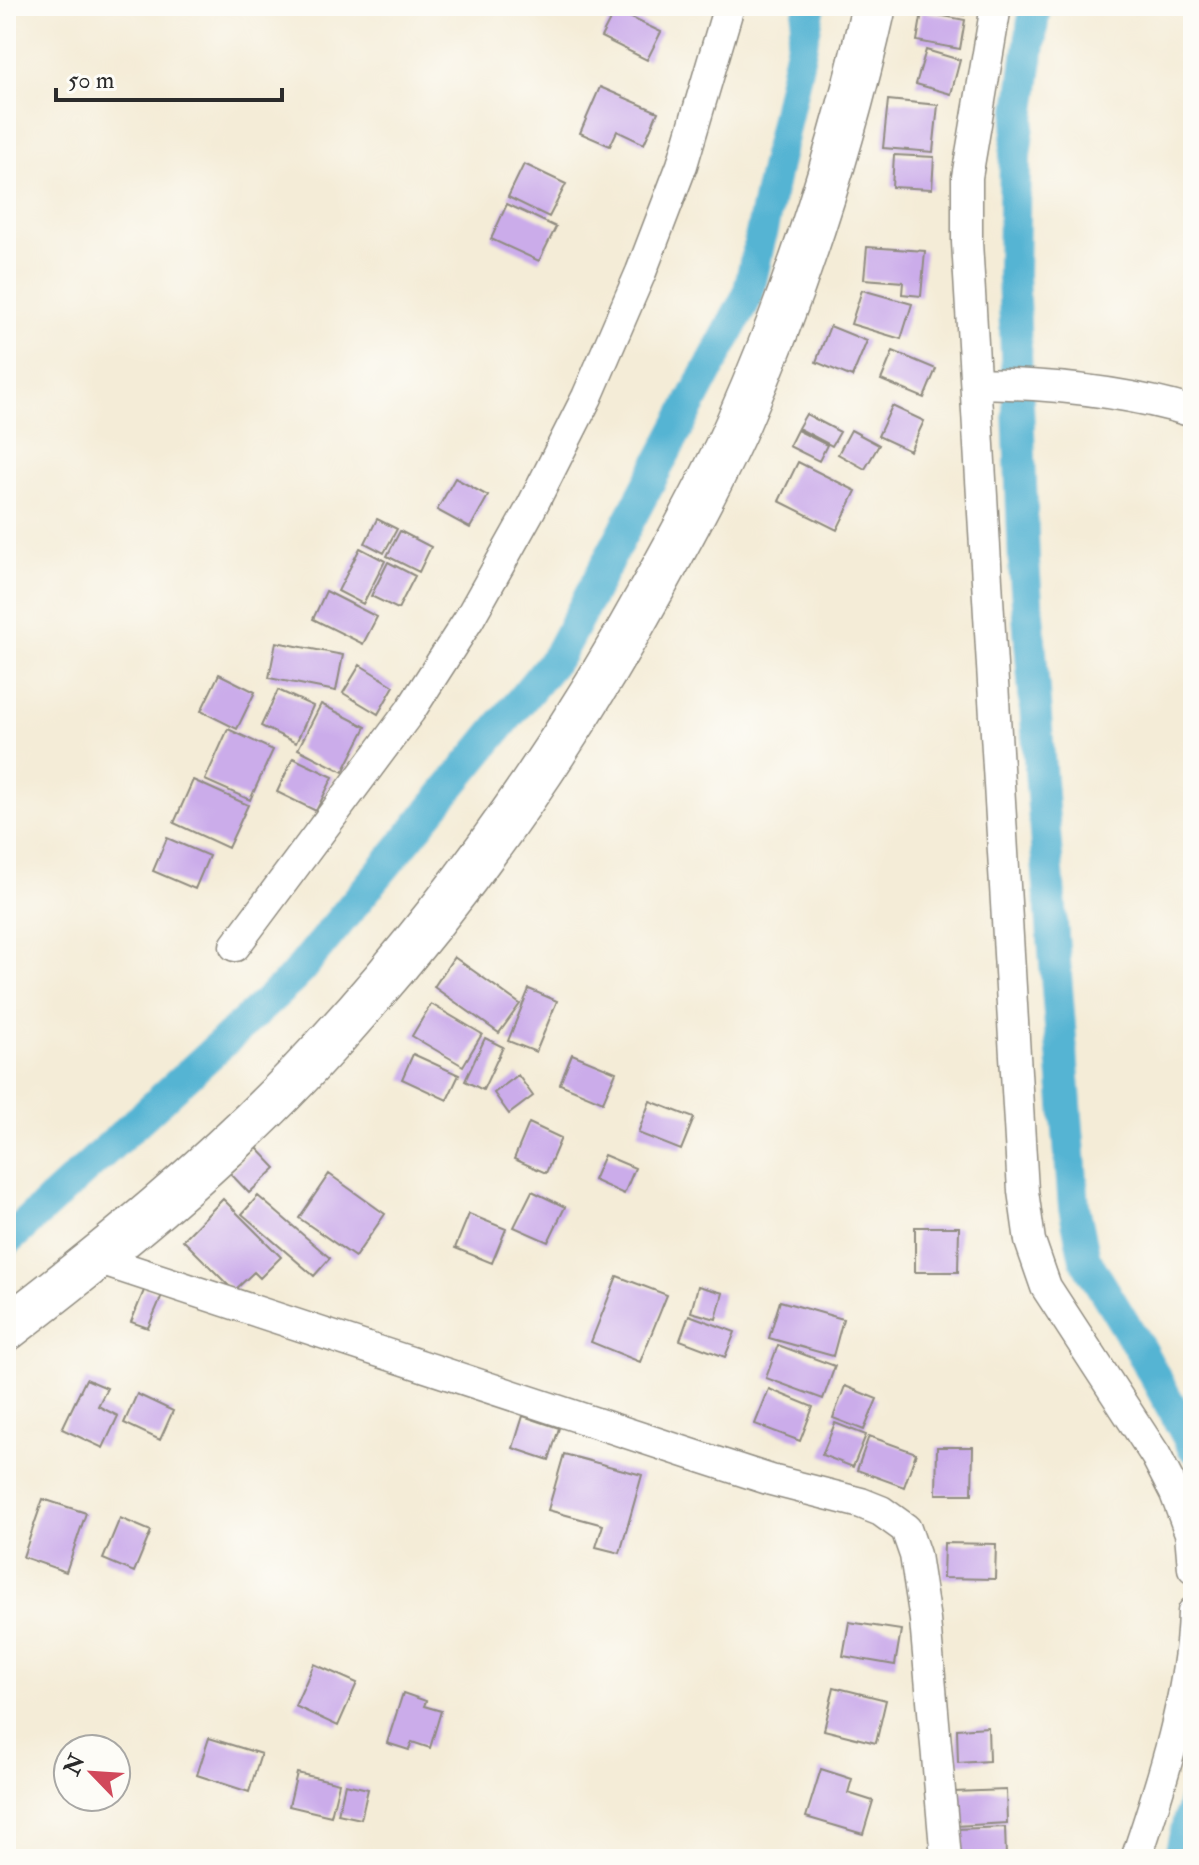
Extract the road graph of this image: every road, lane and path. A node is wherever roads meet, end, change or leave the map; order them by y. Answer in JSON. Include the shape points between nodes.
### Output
{"nodes":[{"id":1,"x":729,"y":6,"type":"edge"},
{"id":2,"x":874,"y":6,"type":"edge"},
{"id":3,"x":996,"y":6,"type":"edge"},
{"id":4,"x":990,"y":383,"type":"junction"},
{"id":5,"x":1193,"y":412,"type":"edge"},
{"id":6,"x":235,"y":946,"type":"dead end"},
{"id":7,"x":97,"y":1259,"type":"junction"},
{"id":8,"x":6,"y":1329,"type":"edge"},
{"id":9,"x":1193,"y":1568,"type":"edge"},
{"id":10,"x":1193,"y":1612,"type":"edge"},
{"id":11,"x":946,"y":1859,"type":"edge"},
{"id":12,"x":1136,"y":1859,"type":"edge"}],
"edges":[{"from":1,"to":6,"type":"street","via":[[682,165],[641,272],[530,510],[410,711]]},
{"from":2,"to":7,"type":"main road","via":[[824,198],[744,408],[612,663],[465,878],[380,985],[225,1147]]},
{"from":3,"to":4,"type":"street","via":[[967,177],[967,242]]},
{"from":4,"to":5,"type":"street","via":[[1141,399]]},
{"from":4,"to":9,"type":"street","via":[[1007,947],[1030,1241],[1053,1300],[1175,1493],[1190,1533]]},
{"from":7,"to":8,"type":"main road"},
{"from":7,"to":11,"type":"street","via":[[714,1462],[861,1503],[895,1519],[912,1540],[925,1620]]},
{"from":10,"to":12,"type":"street","via":[[1182,1695]]}]}
